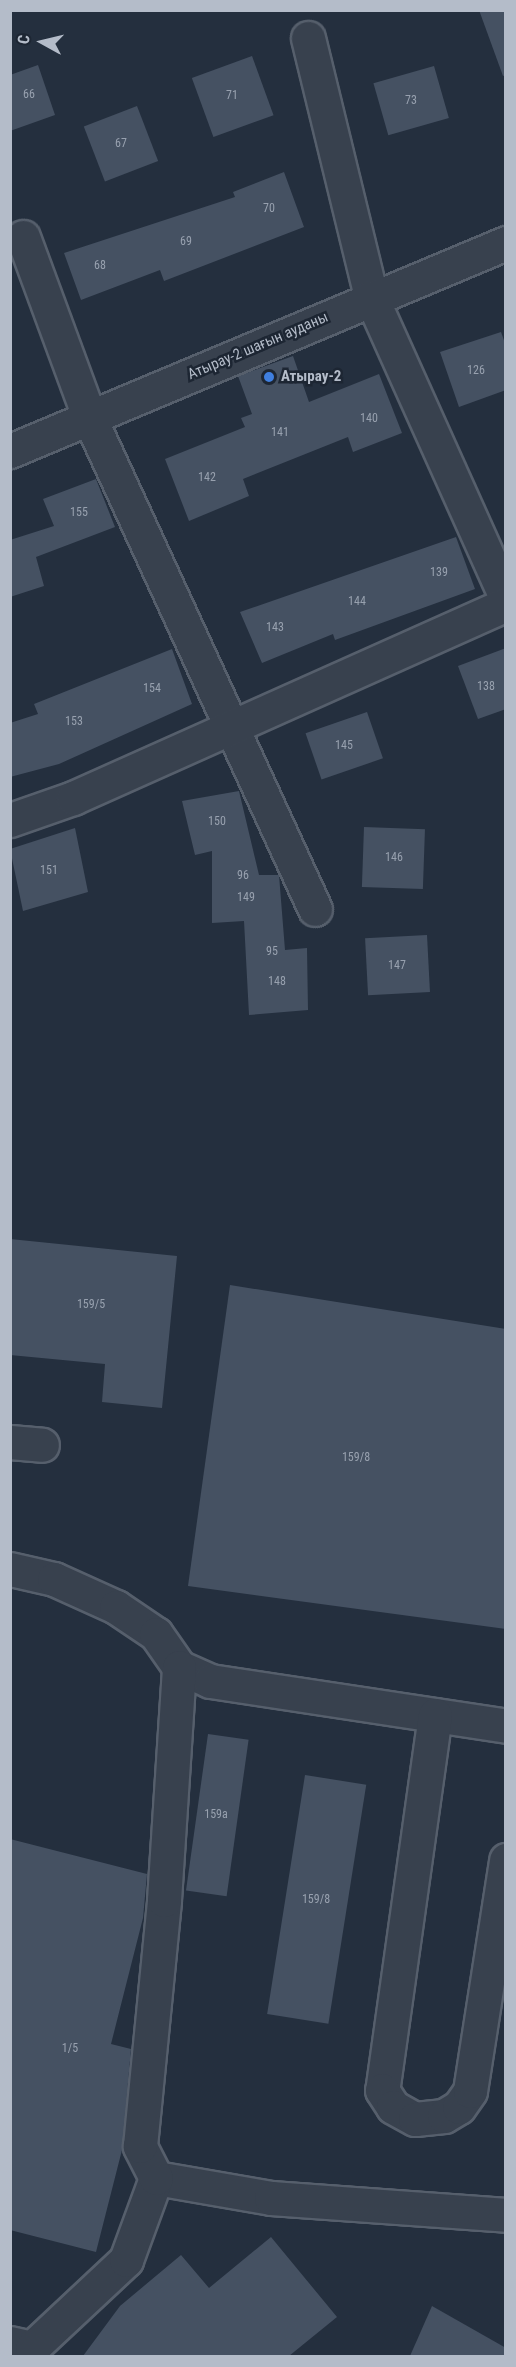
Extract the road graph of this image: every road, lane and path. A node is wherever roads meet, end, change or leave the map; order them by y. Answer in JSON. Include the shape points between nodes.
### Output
{"nodes":[{"id":1,"x":308,"y":38,"type":"dead end"},
{"id":2,"x":23,"y":237,"type":"dead end"},
{"id":3,"x":506,"y":243,"type":"edge"},
{"id":4,"x":371,"y":297,"type":"junction"},
{"id":5,"x":90,"y":419,"type":"junction"},
{"id":6,"x":10,"y":451,"type":"edge"},
{"id":7,"x":506,"y":598,"type":"edge"},
{"id":8,"x":506,"y":604,"type":"edge"},
{"id":9,"x":233,"y":727,"type":"junction"},
{"id":10,"x":10,"y":820,"type":"edge"},
{"id":11,"x":315,"y":909,"type":"dead end"},
{"id":12,"x":10,"y":1569,"type":"edge"},
{"id":13,"x":179,"y":1667,"type":"junction"},
{"id":14,"x":435,"y":1715,"type":"junction"},
{"id":15,"x":506,"y":1726,"type":"edge"},
{"id":16,"x":506,"y":1860,"type":"edge"},
{"id":17,"x":156,"y":2178,"type":"junction"},
{"id":18,"x":506,"y":2215,"type":"edge"},
{"id":19,"x":28,"y":2349,"type":"edge"}],
"edges":[{"from":1,"to":4,"type":"street"},
{"from":2,"to":5,"type":"street"},
{"from":3,"to":4,"type":"street","name":"Атырау-2 шағын ауданы"},
{"from":4,"to":5,"type":"street","name":"Атырау-2 шағын ауданы"},
{"from":4,"to":7,"type":"street"},
{"from":5,"to":6,"type":"street","name":"Атырау-2 шағын ауданы"},
{"from":5,"to":9,"type":"street"},
{"from":8,"to":9,"type":"street"},
{"from":9,"to":10,"type":"street","via":[[73,798]]},
{"from":9,"to":11,"type":"street"},
{"from":12,"to":13,"type":"street","via":[[54,1579],[116,1607],[156,1634]]},
{"from":13,"to":14,"type":"street","via":[[210,1681]]},
{"from":13,"to":17,"type":"street","via":[[164,1900],[140,2146]]},
{"from":14,"to":15,"type":"street"},
{"from":14,"to":16,"type":"street","via":[[382,2090],[393,2107],[416,2119],[444,2116],[459,2107],[470,2091]]},
{"from":17,"to":18,"type":"street","via":[[271,2198]]},
{"from":17,"to":19,"type":"street","via":[[126,2260]]}]}
